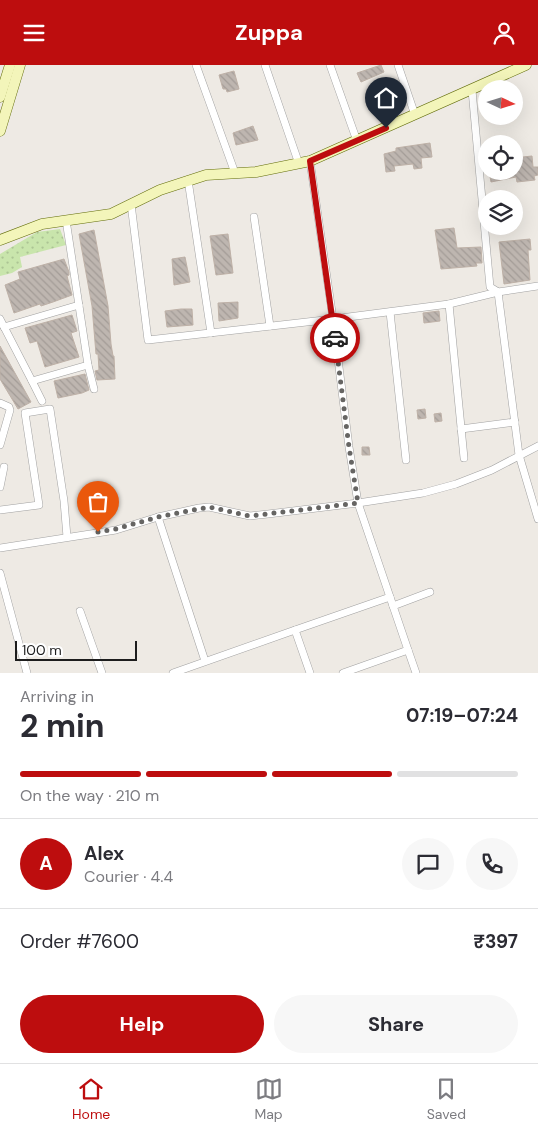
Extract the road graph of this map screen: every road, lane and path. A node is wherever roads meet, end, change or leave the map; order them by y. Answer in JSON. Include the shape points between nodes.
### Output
{"nodes":[{"id":1,"x":10,"y":65,"type":"edge"},
{"id":2,"x":20,"y":65,"type":"edge"},
{"id":3,"x":196,"y":65,"type":"edge"},
{"id":4,"x":265,"y":65,"type":"edge"},
{"id":5,"x":330,"y":65,"type":"edge"},
{"id":6,"x":398,"y":65,"type":"edge"},
{"id":7,"x":526,"y":65,"type":"edge"},
{"id":8,"x":472,"y":90,"type":"junction"},
{"id":9,"x":0,"y":97,"type":"edge"},
{"id":10,"x":415,"y":115,"type":"junction"},
{"id":11,"x":0,"y":131,"type":"edge"},
{"id":12,"x":357,"y":141,"type":"junction"},
{"id":13,"x":310,"y":161,"type":"junction"},
{"id":14,"x":299,"y":164,"type":"junction"},
{"id":15,"x":235,"y":173,"type":"junction"},
{"id":16,"x":188,"y":180,"type":"junction"},
{"id":17,"x":131,"y":204,"type":"junction"},
{"id":18,"x":254,"y":217,"type":"dead end"},
{"id":19,"x":66,"y":220,"type":"junction"},
{"id":20,"x":0,"y":240,"type":"edge"},
{"id":21,"x":538,"y":286,"type":"edge"},
{"id":22,"x":498,"y":292,"type":"junction"},
{"id":23,"x":449,"y":303,"type":"junction"},
{"id":24,"x":79,"y":305,"type":"junction"},
{"id":25,"x":390,"y":312,"type":"junction"},
{"id":26,"x":0,"y":319,"type":"edge"},
{"id":27,"x":333,"y":319,"type":"junction"},
{"id":28,"x":270,"y":326,"type":"junction"},
{"id":29,"x":4,"y":327,"type":"junction"},
{"id":30,"x":210,"y":333,"type":"junction"},
{"id":31,"x":88,"y":365,"type":"junction"},
{"id":32,"x":32,"y":381,"type":"junction"},
{"id":33,"x":94,"y":389,"type":"dead end"},
{"id":34,"x":42,"y":401,"type":"dead end"},
{"id":35,"x":0,"y":403,"type":"edge"},
{"id":36,"x":515,"y":421,"type":"junction"},
{"id":37,"x":461,"y":429,"type":"junction"},
{"id":38,"x":0,"y":445,"type":"edge"},
{"id":39,"x":538,"y":446,"type":"edge"},
{"id":40,"x":520,"y":455,"type":"junction"},
{"id":41,"x":464,"y":459,"type":"dead end"},
{"id":42,"x":406,"y":460,"type":"dead end"},
{"id":43,"x":4,"y":467,"type":"dead end"},
{"id":44,"x":0,"y":487,"type":"edge"},
{"id":45,"x":358,"y":503,"type":"junction"},
{"id":46,"x":0,"y":510,"type":"edge"},
{"id":47,"x":158,"y":517,"type":"junction"},
{"id":48,"x":538,"y":519,"type":"edge"},
{"id":49,"x":67,"y":537,"type":"junction"},
{"id":50,"x":0,"y":548,"type":"edge"},
{"id":51,"x":0,"y":573,"type":"edge"},
{"id":52,"x":430,"y":592,"type":"dead end"},
{"id":53,"x":390,"y":597,"type":"junction"},
{"id":54,"x":393,"y":606,"type":"junction"},
{"id":55,"x":80,"y":611,"type":"dead end"},
{"id":56,"x":295,"y":630,"type":"junction"},
{"id":57,"x":408,"y":650,"type":"junction"},
{"id":58,"x":206,"y":661,"type":"junction"},
{"id":59,"x":27,"y":673,"type":"edge"},
{"id":60,"x":102,"y":673,"type":"edge"},
{"id":61,"x":174,"y":673,"type":"edge"},
{"id":62,"x":310,"y":673,"type":"edge"},
{"id":63,"x":342,"y":673,"type":"edge"},
{"id":64,"x":416,"y":673,"type":"edge"}],
"edges":[{"from":1,"to":9,"type":"street"},
{"from":2,"to":11,"type":"street"},
{"from":3,"to":15,"type":"street"},
{"from":4,"to":14,"type":"street"},
{"from":5,"to":12,"type":"street"},
{"from":6,"to":10,"type":"street"},
{"from":7,"to":8,"type":"street"},
{"from":8,"to":10,"type":"street"},
{"from":8,"to":22,"type":"street","via":[[487,273],[490,287]]},
{"from":10,"to":12,"type":"street"},
{"from":12,"to":13,"type":"street"},
{"from":13,"to":14,"type":"street"},
{"from":13,"to":27,"type":"street"},
{"from":14,"to":15,"type":"street"},
{"from":15,"to":16,"type":"street"},
{"from":16,"to":17,"type":"street"},
{"from":16,"to":30,"type":"street"},
{"from":17,"to":19,"type":"street","via":[[111,214]]},
{"from":17,"to":30,"type":"street","via":[[148,340]]},
{"from":18,"to":28,"type":"street"},
{"from":19,"to":20,"type":"street","via":[[42,224]]},
{"from":19,"to":24,"type":"street"},
{"from":21,"to":22,"type":"street"},
{"from":22,"to":23,"type":"street"},
{"from":22,"to":36,"type":"street"},
{"from":23,"to":25,"type":"street"},
{"from":23,"to":37,"type":"street"},
{"from":24,"to":29,"type":"street"},
{"from":24,"to":31,"type":"street"},
{"from":25,"to":27,"type":"street"},
{"from":25,"to":42,"type":"street"},
{"from":26,"to":29,"type":"street"},
{"from":27,"to":28,"type":"street"},
{"from":27,"to":45,"type":"street"},
{"from":28,"to":30,"type":"street"},
{"from":29,"to":32,"type":"street"},
{"from":31,"to":32,"type":"street"},
{"from":31,"to":33,"type":"street"},
{"from":32,"to":34,"type":"street"},
{"from":35,"to":38,"type":"street","via":[[10,410]]},
{"from":36,"to":37,"type":"street"},
{"from":36,"to":40,"type":"street"},
{"from":37,"to":41,"type":"street"},
{"from":39,"to":40,"type":"street"},
{"from":40,"to":45,"type":"street","via":[[456,484],[423,493]]},
{"from":40,"to":48,"type":"street"},
{"from":43,"to":44,"type":"street"},
{"from":45,"to":47,"type":"street","via":[[250,516],[209,507]]},
{"from":45,"to":53,"type":"street"},
{"from":46,"to":49,"type":"street","via":[[39,505],[25,413],[50,409]]},
{"from":47,"to":49,"type":"street","via":[[116,529]]},
{"from":47,"to":58,"type":"street"},
{"from":49,"to":50,"type":"street"},
{"from":51,"to":59,"type":"street"},
{"from":52,"to":54,"type":"street"},
{"from":53,"to":54,"type":"street"},
{"from":53,"to":56,"type":"street"},
{"from":54,"to":57,"type":"street"},
{"from":55,"to":60,"type":"street"},
{"from":56,"to":58,"type":"street"},
{"from":56,"to":62,"type":"street"},
{"from":57,"to":63,"type":"street"},
{"from":57,"to":64,"type":"street"},
{"from":58,"to":61,"type":"street"}]}
